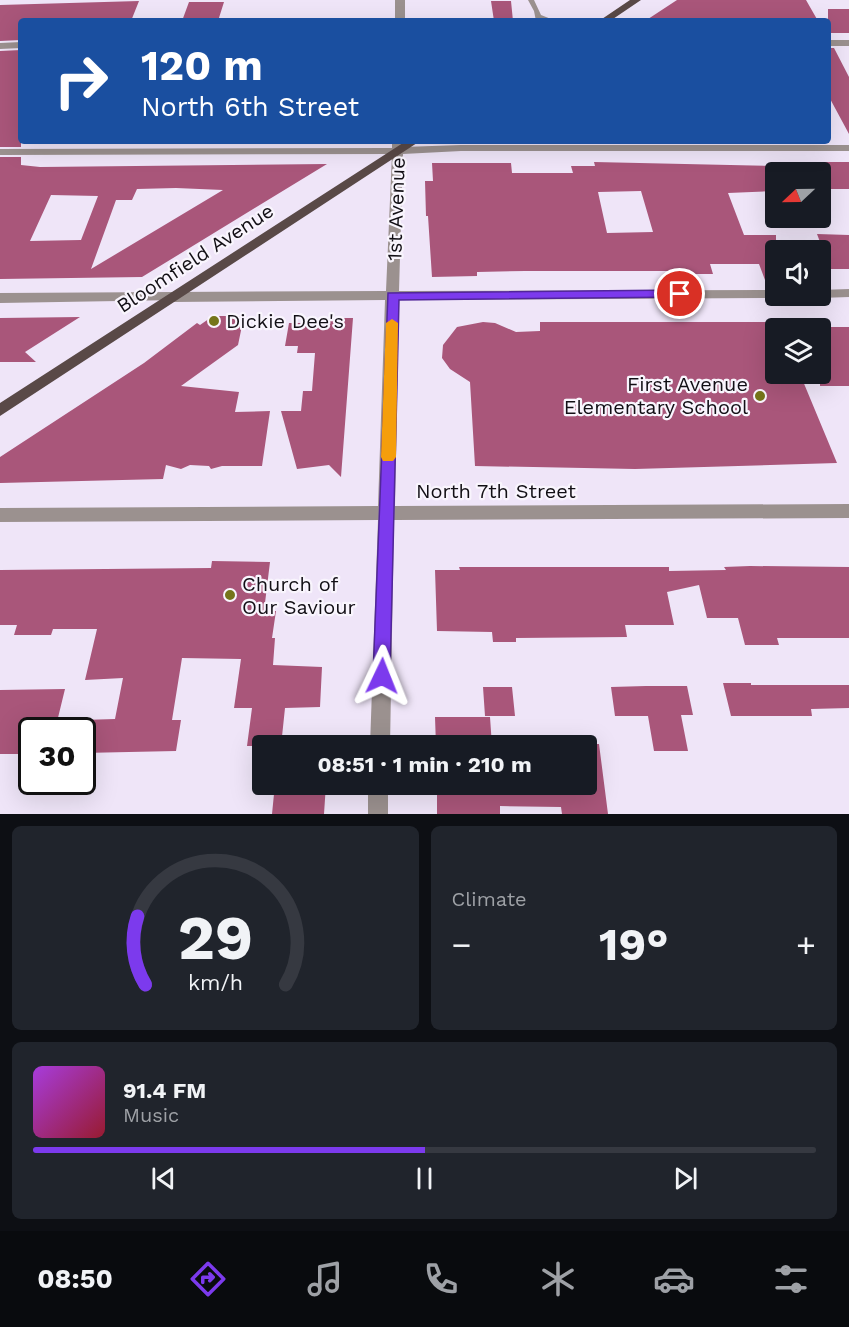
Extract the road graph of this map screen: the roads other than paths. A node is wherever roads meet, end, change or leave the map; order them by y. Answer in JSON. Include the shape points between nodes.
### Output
{"nodes":[{"id":1,"x":400,"y":0,"type":"edge"},
{"id":2,"x":531,"y":0,"type":"edge"},
{"id":3,"x":636,"y":0,"type":"edge"},
{"id":4,"x":400,"y":18,"type":"edge"},
{"id":5,"x":539,"y":18,"type":"edge"},
{"id":6,"x":609,"y":18,"type":"edge"},
{"id":7,"x":831,"y":43,"type":"edge"},
{"id":8,"x":849,"y":43,"type":"edge"},
{"id":9,"x":0,"y":45,"type":"edge"},
{"id":10,"x":18,"y":45,"type":"edge"},
{"id":11,"x":398,"y":146,"type":"edge"},
{"id":12,"x":849,"y":148,"type":"edge"},
{"id":13,"x":0,"y":152,"type":"edge"},
{"id":14,"x":849,"y":293,"type":"edge"},
{"id":15,"x":765,"y":294,"type":"edge"},
{"id":16,"x":831,"y":294,"type":"edge"},
{"id":17,"x":393,"y":296,"type":"junction"},
{"id":18,"x":173,"y":297,"type":"junction"},
{"id":19,"x":0,"y":298,"type":"edge"},
{"id":20,"x":0,"y":410,"type":"edge"},
{"id":21,"x":849,"y":511,"type":"edge"},
{"id":22,"x":387,"y":513,"type":"junction"},
{"id":23,"x":0,"y":515,"type":"edge"},
{"id":24,"x":380,"y":735,"type":"edge"},
{"id":25,"x":378,"y":795,"type":"edge"},
{"id":26,"x":378,"y":814,"type":"edge"}],
"edges":[{"from":1,"to":4,"type":"street"},
{"from":2,"to":5,"type":"lane"},
{"from":3,"to":6,"type":"main road"},
{"from":7,"to":8,"type":"street"},
{"from":9,"to":10,"type":"street"},
{"from":11,"to":12,"type":"street"},
{"from":11,"to":13,"type":"street"},
{"from":11,"to":17,"type":"street","name":"1st Avenue"},
{"from":11,"to":18,"type":"main road","name":"Bloomfield Avenue"},
{"from":14,"to":16,"type":"street"},
{"from":15,"to":17,"type":"street"},
{"from":17,"to":18,"type":"street"},
{"from":17,"to":22,"type":"street","name":"1st Avenue"},
{"from":18,"to":19,"type":"street"},
{"from":18,"to":20,"type":"main road","name":"Bloomfield Avenue"},
{"from":21,"to":22,"type":"street","name":"North 7th Street"},
{"from":22,"to":23,"type":"street","name":"North 7th Street"},
{"from":22,"to":24,"type":"street","name":"1st Avenue"},
{"from":25,"to":26,"type":"street"}]}
